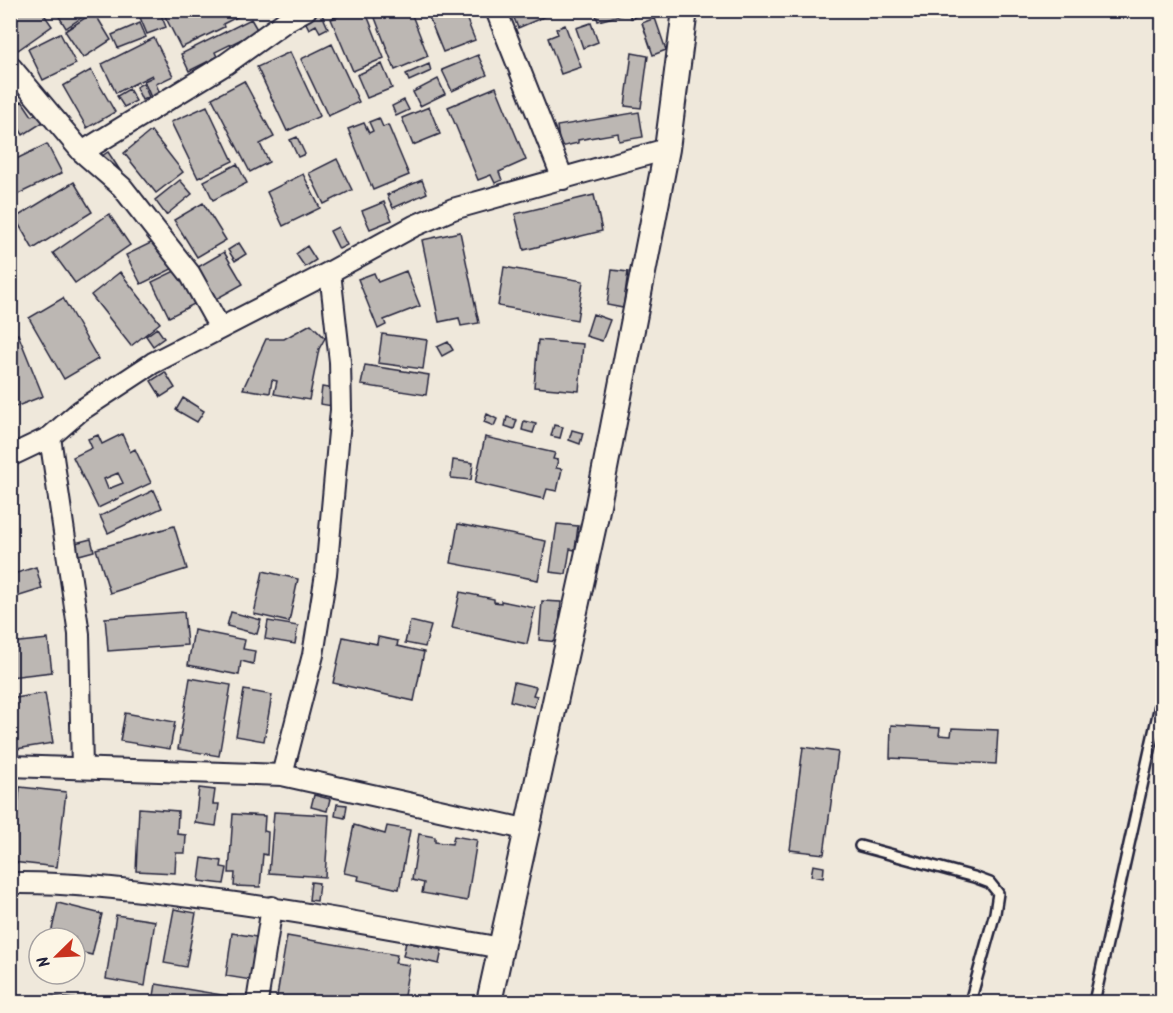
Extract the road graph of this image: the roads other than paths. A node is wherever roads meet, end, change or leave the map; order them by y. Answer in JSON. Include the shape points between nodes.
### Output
{"nodes":[{"id":1,"x":306,"y":10,"type":"edge"},
{"id":2,"x":496,"y":10,"type":"edge"},
{"id":3,"x":686,"y":10,"type":"edge"},
{"id":4,"x":283,"y":16,"type":"edge"},
{"id":5,"x":10,"y":66,"type":"edge"},
{"id":6,"x":668,"y":148,"type":"junction"},
{"id":7,"x":82,"y":152,"type":"junction"},
{"id":8,"x":563,"y":179,"type":"junction"},
{"id":9,"x":330,"y":272,"type":"junction"},
{"id":10,"x":220,"y":328,"type":"junction"},
{"id":11,"x":50,"y":436,"type":"junction"},
{"id":12,"x":10,"y":456,"type":"edge"},
{"id":13,"x":1162,"y":696,"type":"edge"},
{"id":14,"x":10,"y":766,"type":"edge"},
{"id":15,"x":82,"y":768,"type":"junction"},
{"id":16,"x":282,"y":775,"type":"junction"},
{"id":17,"x":529,"y":830,"type":"junction"},
{"id":18,"x":860,"y":846,"type":"dead end"},
{"id":19,"x":10,"y":883,"type":"edge"},
{"id":20,"x":272,"y":907,"type":"junction"},
{"id":21,"x":501,"y":948,"type":"junction"},
{"id":22,"x":257,"y":1002,"type":"edge"},
{"id":23,"x":489,"y":1002,"type":"edge"},
{"id":24,"x":970,"y":1002,"type":"edge"},
{"id":25,"x":1094,"y":1002,"type":"edge"}],
"edges":[{"from":1,"to":4,"type":"street"},
{"from":2,"to":8,"type":"street"},
{"from":3,"to":6,"type":"street"},
{"from":4,"to":7,"type":"street","via":[[226,64]]},
{"from":5,"to":7,"type":"street"},
{"from":6,"to":8,"type":"street"},
{"from":6,"to":17,"type":"street"},
{"from":7,"to":10,"type":"street","via":[[122,187],[183,266]]},
{"from":8,"to":9,"type":"street","via":[[453,209]]},
{"from":9,"to":10,"type":"street"},
{"from":9,"to":16,"type":"street","via":[[341,410],[326,574],[313,655]]},
{"from":10,"to":11,"type":"street","via":[[153,363],[80,411]]},
{"from":11,"to":12,"type":"street"},
{"from":11,"to":15,"type":"street","via":[[79,634]]},
{"from":13,"to":25,"type":"lane"},
{"from":14,"to":15,"type":"street"},
{"from":15,"to":16,"type":"street"},
{"from":16,"to":17,"type":"street"},
{"from":17,"to":21,"type":"street"},
{"from":18,"to":24,"type":"lane","via":[[974,877],[990,883],[998,893]]},
{"from":19,"to":20,"type":"street","via":[[104,886]]},
{"from":20,"to":21,"type":"street"},
{"from":20,"to":22,"type":"street"},
{"from":21,"to":23,"type":"street"}]}
